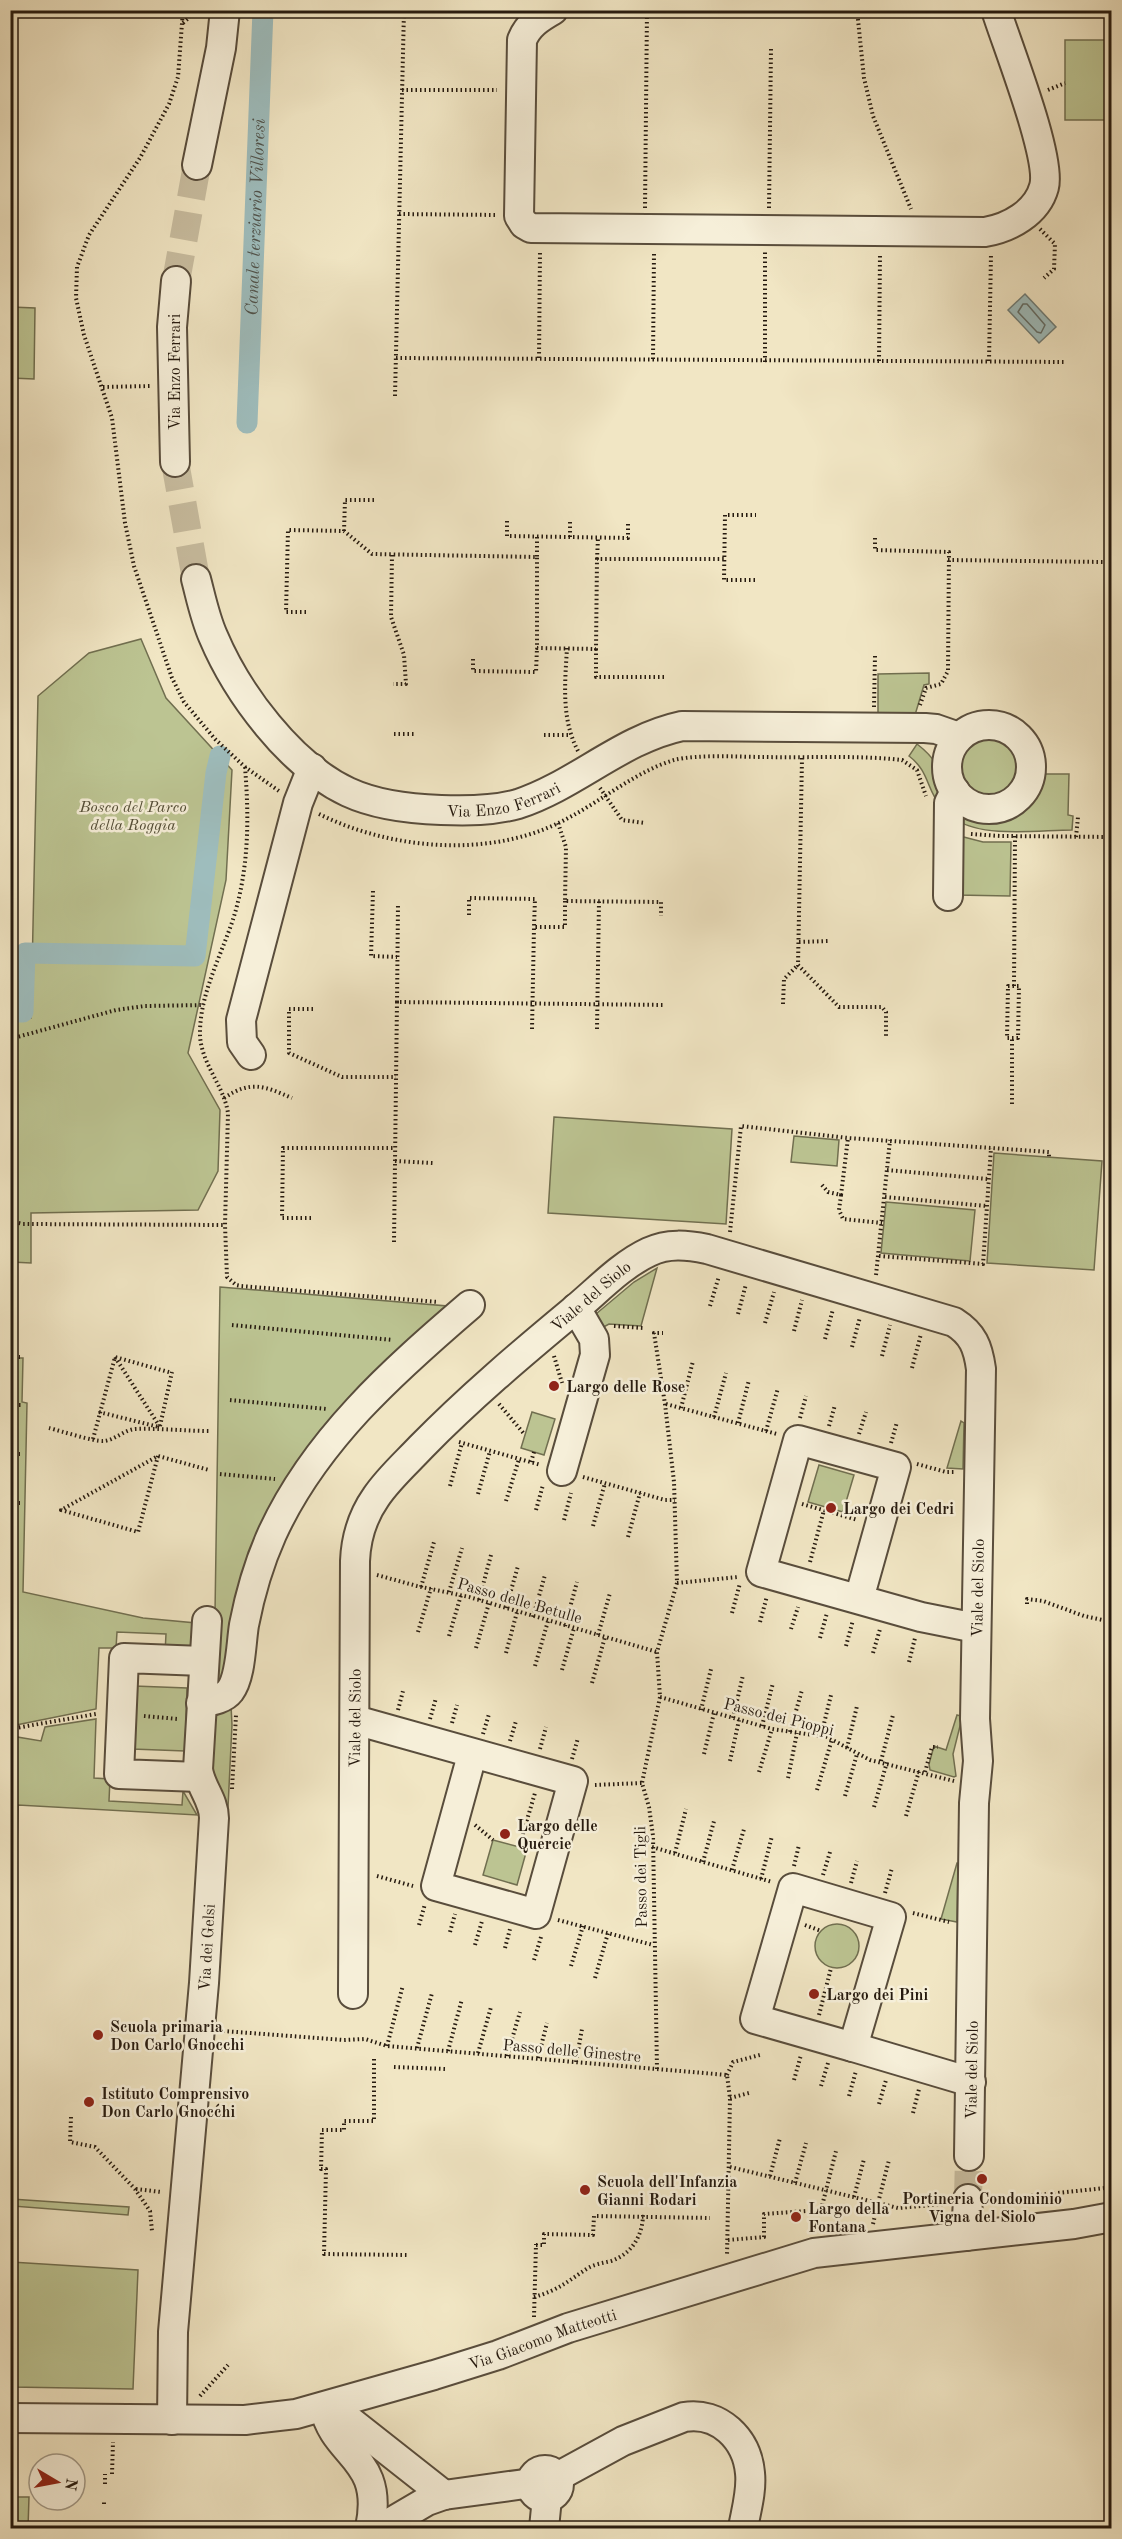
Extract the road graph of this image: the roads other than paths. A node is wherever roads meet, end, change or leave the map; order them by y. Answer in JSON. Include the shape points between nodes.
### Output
{"nodes":[{"id":1,"x":225,"y":10,"type":"edge"},
{"id":2,"x":553,"y":10,"type":"edge"},
{"id":3,"x":996,"y":10,"type":"edge"},
{"id":4,"x":197,"y":165,"type":"tunnel mouth"},
{"id":5,"x":176,"y":281,"type":"tunnel mouth"},
{"id":6,"x":175,"y":462,"type":"tunnel mouth"},
{"id":7,"x":196,"y":579,"type":"tunnel mouth"},
{"id":8,"x":956,"y":742,"type":"junction"},
{"id":9,"x":312,"y":768,"type":"junction"},
{"id":10,"x":942,"y":796,"type":"junction"},
{"id":11,"x":948,"y":896,"type":"dead end"},
{"id":12,"x":251,"y":1055,"type":"dead end"},
{"id":13,"x":470,"y":1305,"type":"road end"},
{"id":14,"x":576,"y":1308,"type":"junction"},
{"id":15,"x":559,"y":1481,"type":"road end"},
{"id":16,"x":859,"y":1599,"type":"junction"},
{"id":17,"x":207,"y":1621,"type":"dead end"},
{"id":18,"x":976,"y":1628,"type":"junction"},
{"id":19,"x":203,"y":1661,"type":"junction"},
{"id":20,"x":195,"y":1711,"type":"junction"},
{"id":21,"x":355,"y":1720,"type":"junction"},
{"id":22,"x":472,"y":1755,"type":"junction"},
{"id":23,"x":199,"y":1778,"type":"junction"},
{"id":24,"x":353,"y":1994,"type":"dead end"},
{"id":25,"x":853,"y":2048,"type":"junction"},
{"id":26,"x":971,"y":2082,"type":"junction"},
{"id":27,"x":969,"y":2156,"type":"tunnel mouth"},
{"id":28,"x":968,"y":2199,"type":"tunnel mouth"},
{"id":29,"x":1112,"y":2217,"type":"edge"},
{"id":30,"x":1074,"y":2224,"type":"junction"},
{"id":31,"x":1112,"y":2230,"type":"edge"},
{"id":32,"x":966,"y":2236,"type":"junction"},
{"id":33,"x":324,"y":2406,"type":"junction"},
{"id":34,"x":10,"y":2418,"type":"edge"},
{"id":35,"x":172,"y":2420,"type":"junction"},
{"id":36,"x":545,"y":2486,"type":"junction"},
{"id":37,"x":444,"y":2495,"type":"junction"},
{"id":38,"x":370,"y":2529,"type":"edge"},
{"id":39,"x":381,"y":2529,"type":"edge"},
{"id":40,"x":544,"y":2529,"type":"edge"},
{"id":41,"x":743,"y":2529,"type":"edge"}],
"edges":[{"from":1,"to":4,"type":"street"},
{"from":2,"to":3,"type":"street","via":[[526,30],[522,40],[521,91],[530,222],[767,223],[880,231],[994,231],[1025,215],[1037,202],[1044,187],[1046,167]]},
{"from":5,"to":6,"type":"street","name":"Via Enzo Ferrari","via":[[171,339]]},
{"from":7,"to":9,"type":"street","name":"Via Enzo Ferrari","via":[[212,635],[237,682],[286,745]]},
{"from":8,"to":9,"type":"street","name":"Via Enzo Ferrari","via":[[917,717],[682,726],[637,741],[538,796],[497,809],[467,811],[388,804],[348,792]]},
{"from":8,"to":10,"type":"street"},
{"from":8,"to":10,"type":"street","via":[[969,729],[982,726],[1009,731],[1024,745],[1031,766],[1029,779],[1014,801],[1002,807],[976,807]]},
{"from":9,"to":12,"type":"street","via":[[298,802],[241,1020],[242,1042]]},
{"from":10,"to":11,"type":"street","via":[[949,803]]},
{"from":13,"to":20,"type":"street","via":[[379,1386],[298,1487],[272,1535],[251,1593],[236,1682],[227,1695]]},
{"from":14,"to":15,"type":"street","via":[[594,1339],[595,1355]]},
{"from":14,"to":18,"type":"street","name":"Viale del Siolo","via":[[639,1257],[675,1245],[707,1249],[866,1304],[954,1322],[972,1336],[981,1386]]},
{"from":14,"to":21,"type":"street","name":"Viale del Siolo","via":[[442,1425],[369,1508],[356,1540]]},
{"from":16,"to":16,"type":"street","via":[[896,1467],[798,1440],[761,1572]]},
{"from":16,"to":18,"type":"street","via":[[943,1623]]},
{"from":17,"to":19,"type":"street","name":"Via dei Gelsi"},
{"from":18,"to":26,"type":"street","name":"Viale del Siolo","via":[[975,1719],[964,1747],[963,1762],[967,1793]]},
{"from":19,"to":20,"type":"street","name":"Via dei Gelsi"},
{"from":19,"to":23,"type":"street","via":[[124,1658],[119,1774]]},
{"from":20,"to":23,"type":"street","name":"Via dei Gelsi"},
{"from":21,"to":22,"type":"street"},
{"from":21,"to":24,"type":"street","name":"Viale del Siolo"},
{"from":22,"to":22,"type":"street","via":[[573,1781],[536,1914],[436,1886]]},
{"from":23,"to":35,"type":"street","name":"Via dei Gelsi","via":[[214,1818],[204,1983],[173,2332]]},
{"from":25,"to":25,"type":"street","via":[[891,1917],[793,1888],[755,2019]]},
{"from":25,"to":26,"type":"street"},
{"from":26,"to":27,"type":"street","name":"Viale del Siolo"},
{"from":28,"to":32,"type":"street"},
{"from":29,"to":30,"type":"street","name":"Via Giacomo Matteotti"},
{"from":30,"to":31,"type":"street","name":"Via Giacomo Matteotti"},
{"from":30,"to":32,"type":"street","name":"Via Giacomo Matteotti"},
{"from":32,"to":33,"type":"street","name":"Via Giacomo Matteotti","via":[[808,2255],[568,2328],[445,2372]]},
{"from":33,"to":35,"type":"street","name":"Via Giacomo Matteotti","via":[[267,2419]]},
{"from":33,"to":37,"type":"street","via":[[345,2417]]},
{"from":33,"to":38,"type":"street","via":[[327,2421],[362,2465],[372,2486]]},
{"from":34,"to":35,"type":"street","name":"Via Giacomo Matteotti"},
{"from":36,"to":37,"type":"street"},
{"from":36,"to":40,"type":"street"},
{"from":36,"to":41,"type":"street","via":[[623,2440],[684,2417],[708,2417],[722,2423],[736,2437],[748,2460],[750,2490]]},
{"from":37,"to":39,"type":"street"}]}
